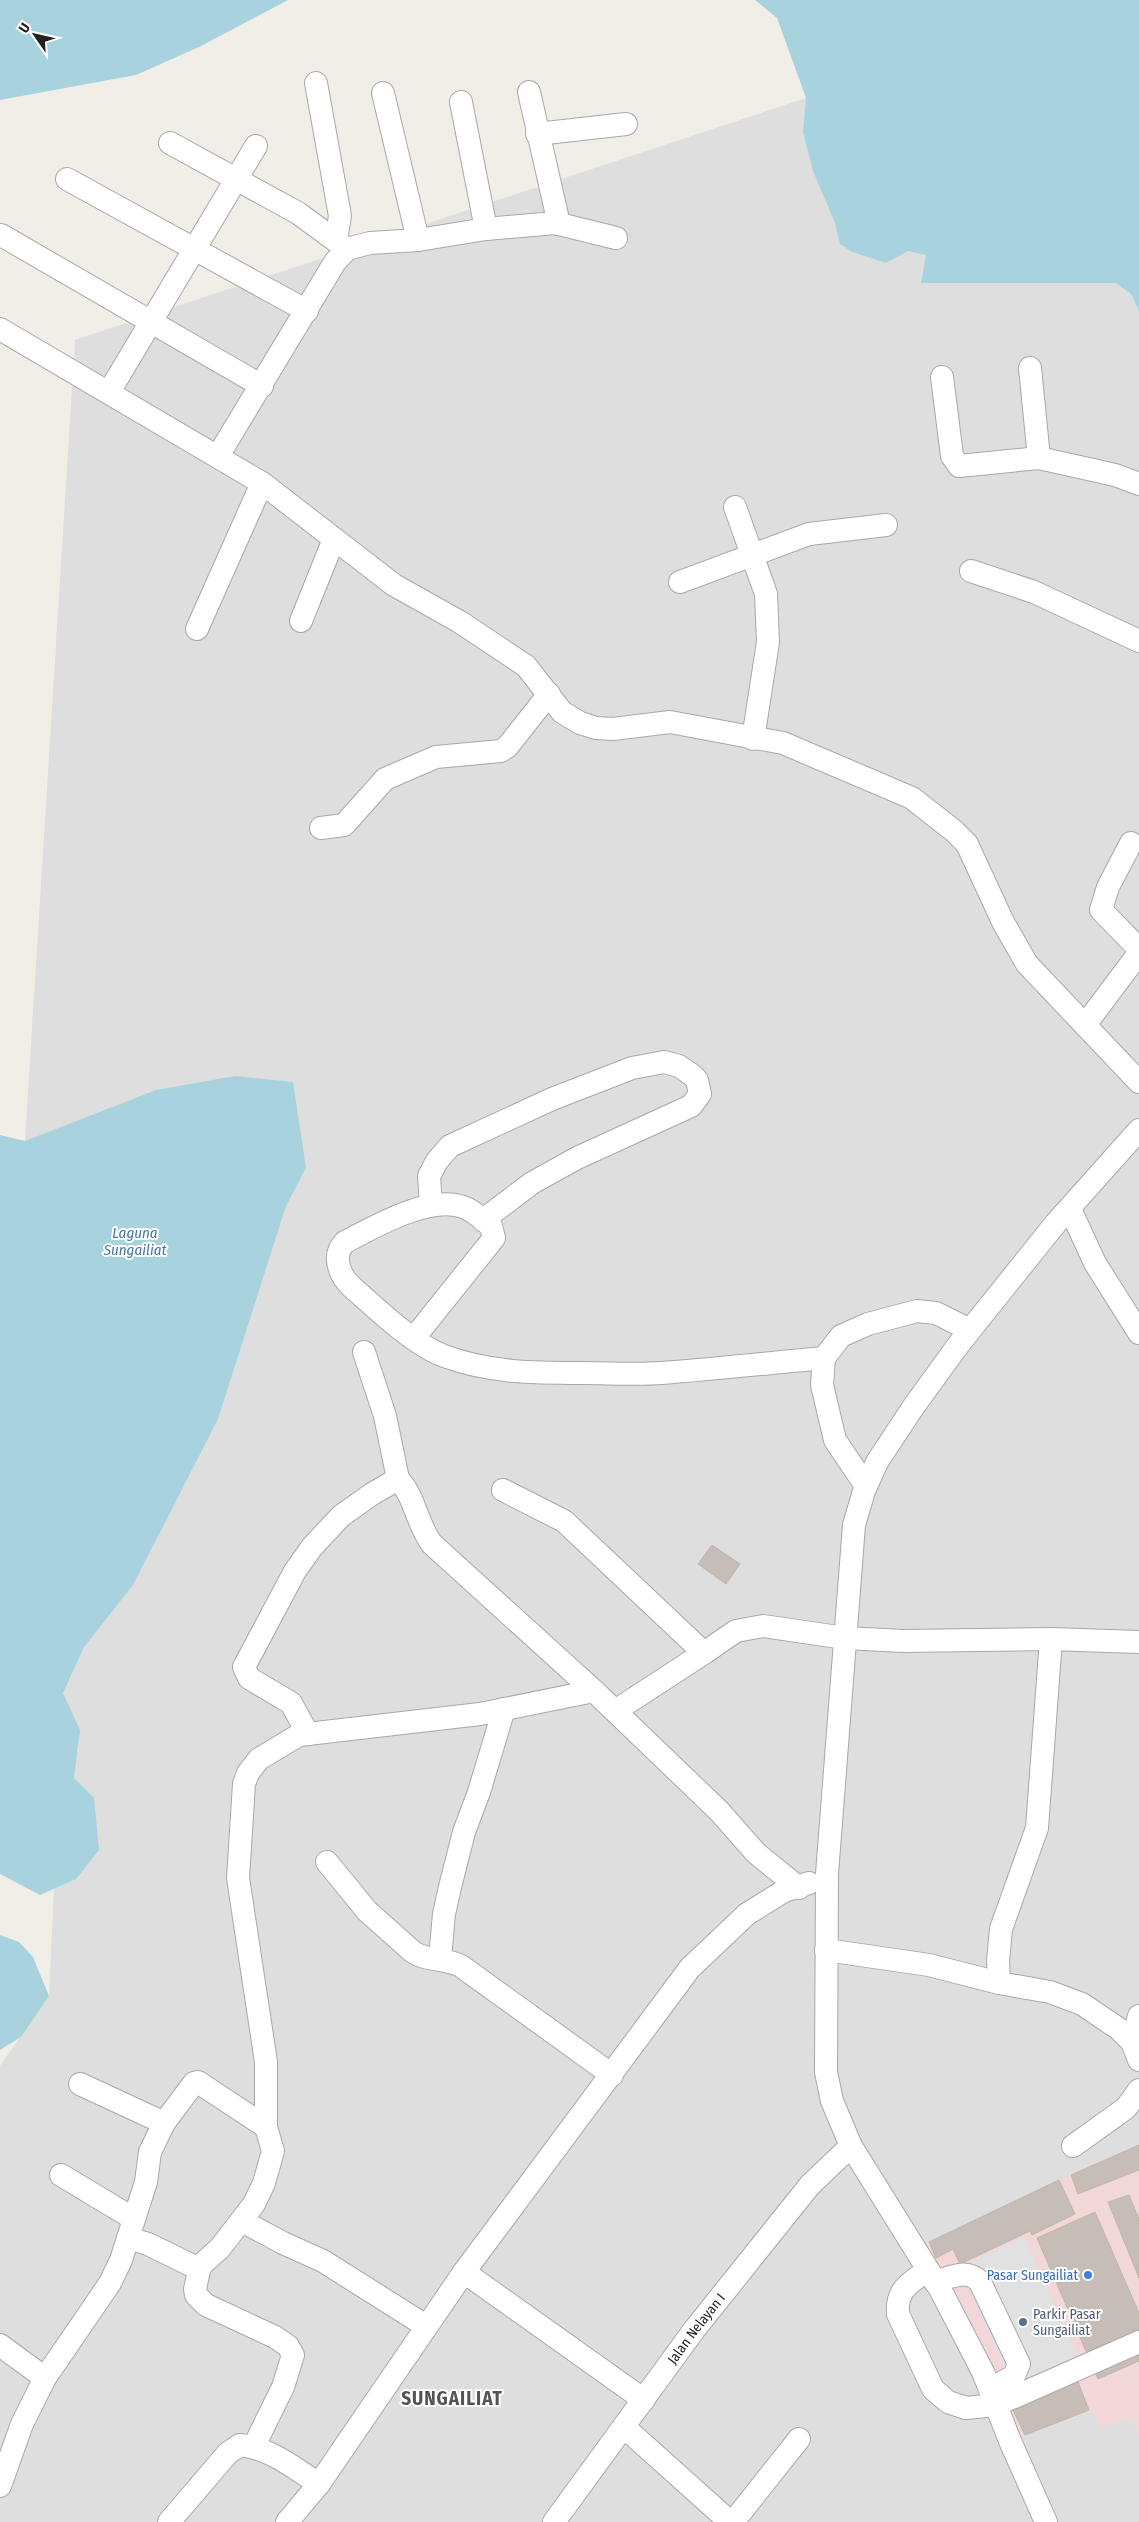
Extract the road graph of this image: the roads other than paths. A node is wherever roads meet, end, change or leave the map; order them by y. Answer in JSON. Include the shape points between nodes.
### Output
{"nodes":[{"id":1,"x":316,"y":83,"type":"dead end"},
{"id":2,"x":383,"y":92,"type":"dead end"},
{"id":3,"x":529,"y":92,"type":"dead end"},
{"id":4,"x":460,"y":102,"type":"dead end"},
{"id":5,"x":626,"y":124,"type":"dead end"},
{"id":6,"x":537,"y":134,"type":"junction"},
{"id":7,"x":170,"y":143,"type":"dead end"},
{"id":8,"x":256,"y":146,"type":"dead end"},
{"id":9,"x":67,"y":179,"type":"dead end"},
{"id":10,"x":235,"y":181,"type":"junction"},
{"id":11,"x":558,"y":224,"type":"junction"},
{"id":12,"x":486,"y":229,"type":"junction"},
{"id":13,"x":1,"y":235,"type":"edge"},
{"id":14,"x":616,"y":238,"type":"dead end"},
{"id":15,"x":418,"y":240,"type":"junction"},
{"id":16,"x":342,"y":245,"type":"junction"},
{"id":17,"x":195,"y":249,"type":"junction"},
{"id":18,"x":307,"y":311,"type":"junction"},
{"id":19,"x":150,"y":322,"type":"junction"},
{"id":20,"x":0,"y":329,"type":"edge"},
{"id":21,"x":1030,"y":368,"type":"dead end"},
{"id":22,"x":942,"y":377,"type":"dead end"},
{"id":23,"x":262,"y":386,"type":"junction"},
{"id":24,"x":108,"y":392,"type":"junction"},
{"id":25,"x":218,"y":456,"type":"junction"},
{"id":26,"x":1039,"y":458,"type":"junction"},
{"id":27,"x":262,"y":483,"type":"junction"},
{"id":28,"x":1139,"y":484,"type":"edge"},
{"id":29,"x":735,"y":507,"type":"dead end"},
{"id":30,"x":886,"y":525,"type":"dead end"},
{"id":31,"x":334,"y":539,"type":"junction"},
{"id":32,"x":752,"y":555,"type":"junction"},
{"id":33,"x":971,"y":571,"type":"dead end"},
{"id":34,"x":680,"y":582,"type":"dead end"},
{"id":35,"x":301,"y":621,"type":"dead end"},
{"id":36,"x":197,"y":629,"type":"dead end"},
{"id":37,"x":1139,"y":641,"type":"edge"},
{"id":38,"x":549,"y":694,"type":"junction"},
{"id":39,"x":754,"y":739,"type":"junction"},
{"id":40,"x":321,"y":828,"type":"dead end"},
{"id":41,"x":1131,"y":842,"type":"dead end"},
{"id":42,"x":1139,"y":951,"type":"edge"},
{"id":43,"x":1085,"y":1025,"type":"junction"},
{"id":44,"x":1139,"y":1082,"type":"edge"},
{"id":45,"x":1139,"y":1130,"type":"edge"},
{"id":46,"x":431,"y":1205,"type":"junction"},
{"id":47,"x":1063,"y":1215,"type":"junction"},
{"id":48,"x":483,"y":1220,"type":"junction"},
{"id":49,"x":970,"y":1330,"type":"junction"},
{"id":50,"x":1139,"y":1333,"type":"edge"},
{"id":51,"x":414,"y":1338,"type":"junction"},
{"id":52,"x":364,"y":1352,"type":"dead end"},
{"id":53,"x":824,"y":1358,"type":"junction"},
{"id":54,"x":398,"y":1479,"type":"junction"},
{"id":55,"x":866,"y":1486,"type":"junction"},
{"id":56,"x":503,"y":1490,"type":"dead end"},
{"id":57,"x":845,"y":1638,"type":"junction"},
{"id":58,"x":1051,"y":1639,"type":"junction"},
{"id":59,"x":1139,"y":1642,"type":"edge"},
{"id":60,"x":704,"y":1653,"type":"junction"},
{"id":61,"x":594,"y":1690,"type":"junction"},
{"id":62,"x":504,"y":1709,"type":"junction"},
{"id":63,"x":615,"y":1711,"type":"junction"},
{"id":64,"x":303,"y":1734,"type":"junction"},
{"id":65,"x":328,"y":1862,"type":"dead end"},
{"id":66,"x":827,"y":1874,"type":"junction"},
{"id":67,"x":799,"y":1888,"type":"junction"},
{"id":68,"x":826,"y":1950,"type":"junction"},
{"id":69,"x":440,"y":1958,"type":"junction"},
{"id":70,"x":999,"y":1983,"type":"junction"},
{"id":71,"x":1139,"y":2016,"type":"edge"},
{"id":72,"x":1135,"y":2051,"type":"edge"},
{"id":73,"x":612,"y":2075,"type":"junction"},
{"id":74,"x":80,"y":2084,"type":"dead end"},
{"id":75,"x":1139,"y":2090,"type":"edge"},
{"id":76,"x":164,"y":2123,"type":"junction"},
{"id":77,"x":266,"y":2126,"type":"junction"},
{"id":78,"x":851,"y":2146,"type":"junction"},
{"id":79,"x":1073,"y":2146,"type":"dead end"},
{"id":80,"x":62,"y":2175,"type":"dead end"},
{"id":81,"x":242,"y":2221,"type":"junction"},
{"id":82,"x":131,"y":2229,"type":"junction"},
{"id":83,"x":200,"y":2266,"type":"junction"},
{"id":84,"x":464,"y":2272,"type":"junction"},
{"id":85,"x":932,"y":2276,"type":"junction"},
{"id":86,"x":426,"y":2326,"type":"junction"},
{"id":87,"x":1139,"y":2342,"type":"edge"},
{"id":88,"x":0,"y":2345,"type":"edge"},
{"id":89,"x":45,"y":2378,"type":"junction"},
{"id":90,"x":993,"y":2397,"type":"junction"},
{"id":91,"x":644,"y":2400,"type":"junction"},
{"id":92,"x":624,"y":2427,"type":"junction"},
{"id":93,"x":799,"y":2438,"type":"dead end"},
{"id":94,"x":254,"y":2446,"type":"junction"},
{"id":95,"x":319,"y":2484,"type":"junction"},
{"id":96,"x":0,"y":2486,"type":"edge"},
{"id":97,"x":169,"y":2522,"type":"edge"},
{"id":98,"x":287,"y":2522,"type":"edge"},
{"id":99,"x":554,"y":2522,"type":"edge"},
{"id":100,"x":731,"y":2522,"type":"edge"},
{"id":101,"x":1046,"y":2522,"type":"edge"}],
"edges":[{"from":1,"to":16,"type":"street","via":[[340,216]]},
{"from":2,"to":15,"type":"street"},
{"from":3,"to":6,"type":"street"},
{"from":4,"to":12,"type":"street"},
{"from":5,"to":6,"type":"street"},
{"from":6,"to":11,"type":"street"},
{"from":7,"to":10,"type":"street"},
{"from":8,"to":10,"type":"street"},
{"from":9,"to":17,"type":"street"},
{"from":10,"to":16,"type":"street","via":[[298,213]]},
{"from":10,"to":17,"type":"street"},
{"from":11,"to":12,"type":"street"},
{"from":11,"to":14,"type":"street"},
{"from":12,"to":15,"type":"street"},
{"from":13,"to":19,"type":"street"},
{"from":15,"to":16,"type":"street"},
{"from":16,"to":18,"type":"street","via":[[336,262]]},
{"from":17,"to":18,"type":"street"},
{"from":17,"to":19,"type":"street"},
{"from":18,"to":23,"type":"street"},
{"from":19,"to":23,"type":"street"},
{"from":19,"to":24,"type":"street"},
{"from":20,"to":24,"type":"street"},
{"from":21,"to":26,"type":"street"},
{"from":22,"to":26,"type":"street","via":[[952,456],[956,464]]},
{"from":23,"to":25,"type":"street"},
{"from":24,"to":25,"type":"street"},
{"from":25,"to":27,"type":"street"},
{"from":26,"to":28,"type":"street","via":[[1115,475]]},
{"from":27,"to":31,"type":"street"},
{"from":27,"to":36,"type":"street"},
{"from":29,"to":32,"type":"street"},
{"from":30,"to":32,"type":"street","via":[[809,534]]},
{"from":31,"to":35,"type":"street"},
{"from":31,"to":38,"type":"street","via":[[394,585],[460,622],[526,666]]},
{"from":32,"to":34,"type":"street"},
{"from":32,"to":39,"type":"street","via":[[766,594],[768,642]]},
{"from":33,"to":37,"type":"street","via":[[1034,592]]},
{"from":38,"to":39,"type":"street","via":[[562,712],[596,728],[670,722]]},
{"from":38,"to":40,"type":"street","via":[[502,751],[436,757],[393,774],[344,825]]},
{"from":39,"to":43,"type":"street","via":[[783,743],[912,798],[954,831],[967,844],[1021,956]]},
{"from":41,"to":42,"type":"street","via":[[1108,887],[1101,910]]},
{"from":42,"to":43,"type":"street"},
{"from":43,"to":44,"type":"street"},
{"from":45,"to":47,"type":"street"},
{"from":46,"to":48,"type":"street","via":[[441,1203],[464,1207]]},
{"from":46,"to":48,"type":"street","via":[[429,1176],[437,1160],[450,1146],[552,1099],[632,1068],[664,1062],[679,1066],[696,1080],[700,1094],[691,1106],[569,1162],[532,1183]]},
{"from":46,"to":51,"type":"street","via":[[419,1207],[345,1242],[338,1252],[338,1266],[350,1285]]},
{"from":47,"to":49,"type":"street"},
{"from":47,"to":50,"type":"street"},
{"from":48,"to":51,"type":"street","via":[[494,1232],[491,1244]]},
{"from":49,"to":53,"type":"street","via":[[936,1314],[917,1311],[868,1324],[841,1336]]},
{"from":49,"to":55,"type":"street","via":[[914,1406],[877,1462]]},
{"from":51,"to":53,"type":"street","via":[[442,1355],[512,1373],[660,1373]]},
{"from":52,"to":54,"type":"street","via":[[385,1416]]},
{"from":53,"to":55,"type":"street","via":[[822,1385],[835,1440]]},
{"from":54,"to":61,"type":"street","via":[[432,1544]]},
{"from":54,"to":64,"type":"street","via":[[341,1516],[312,1547],[295,1571],[244,1667],[249,1678],[291,1703]]},
{"from":55,"to":57,"type":"street","via":[[854,1525]]},
{"from":56,"to":60,"type":"street","via":[[564,1521]]},
{"from":57,"to":58,"type":"street","via":[[903,1641]]},
{"from":57,"to":60,"type":"street","via":[[762,1626],[736,1631]]},
{"from":57,"to":66,"type":"street"},
{"from":58,"to":59,"type":"street"},
{"from":58,"to":70,"type":"street","via":[[1037,1828],[1001,1929]]},
{"from":60,"to":63,"type":"street"},
{"from":61,"to":62,"type":"street"},
{"from":61,"to":63,"type":"street"},
{"from":62,"to":64,"type":"street","via":[[411,1724]]},
{"from":62,"to":69,"type":"street","via":[[464,1832],[444,1914]]},
{"from":63,"to":67,"type":"street","via":[[719,1811],[756,1854]]},
{"from":64,"to":77,"type":"street","via":[[259,1759],[244,1784],[238,1878],[266,2062]]},
{"from":65,"to":69,"type":"street","via":[[376,1920],[418,1955]]},
{"from":66,"to":67,"type":"street"},
{"from":66,"to":68,"type":"street"},
{"from":67,"to":73,"type":"street","via":[[784,1891],[747,1914],[706,1951]]},
{"from":68,"to":70,"type":"street","via":[[930,1965]]},
{"from":68,"to":78,"type":"street","via":[[826,2072],[832,2101]]},
{"from":69,"to":73,"type":"street","via":[[461,1966]]},
{"from":70,"to":72,"type":"street","via":[[1050,1992],[1082,2004],[1119,2029]]},
{"from":71,"to":72,"type":"street"},
{"from":73,"to":84,"type":"street"},
{"from":74,"to":76,"type":"street"},
{"from":75,"to":79,"type":"street","via":[[1126,2108]]},
{"from":76,"to":77,"type":"street","via":[[198,2082]]},
{"from":76,"to":82,"type":"street","via":[[150,2152],[146,2182]]},
{"from":77,"to":81,"type":"street","via":[[273,2151],[264,2183]]},
{"from":78,"to":85,"type":"street"},
{"from":78,"to":91,"type":"street","name":"Jalan Nelayan I","via":[[827,2168],[694,2330]]},
{"from":80,"to":82,"type":"street"},
{"from":81,"to":83,"type":"street"},
{"from":81,"to":86,"type":"street","via":[[324,2260]]},
{"from":82,"to":83,"type":"street","via":[[148,2244],[195,2267]]},
{"from":82,"to":89,"type":"street","via":[[110,2283]]},
{"from":83,"to":94,"type":"street","via":[[196,2295],[206,2305],[275,2337],[288,2346],[293,2355],[283,2387]]},
{"from":84,"to":86,"type":"street"},
{"from":84,"to":91,"type":"street"},
{"from":85,"to":90,"type":"street"},
{"from":85,"to":90,"type":"street","via":[[966,2273],[980,2282],[1020,2364],[1014,2376]]},
{"from":85,"to":90,"type":"street","via":[[905,2286],[897,2302],[898,2314],[919,2363],[933,2389],[948,2402],[966,2408]]},
{"from":86,"to":95,"type":"street"},
{"from":87,"to":90,"type":"street"},
{"from":88,"to":89,"type":"street"},
{"from":89,"to":96,"type":"street","via":[[22,2424]]},
{"from":90,"to":101,"type":"street"},
{"from":91,"to":92,"type":"street","name":"Jalan Nelayan I"},
{"from":92,"to":99,"type":"street","name":"Jalan Nelayan I"},
{"from":92,"to":100,"type":"street"},
{"from":93,"to":100,"type":"street"},
{"from":94,"to":95,"type":"street"},
{"from":94,"to":97,"type":"street","via":[[240,2444],[234,2447]]},
{"from":95,"to":98,"type":"street"}]}
